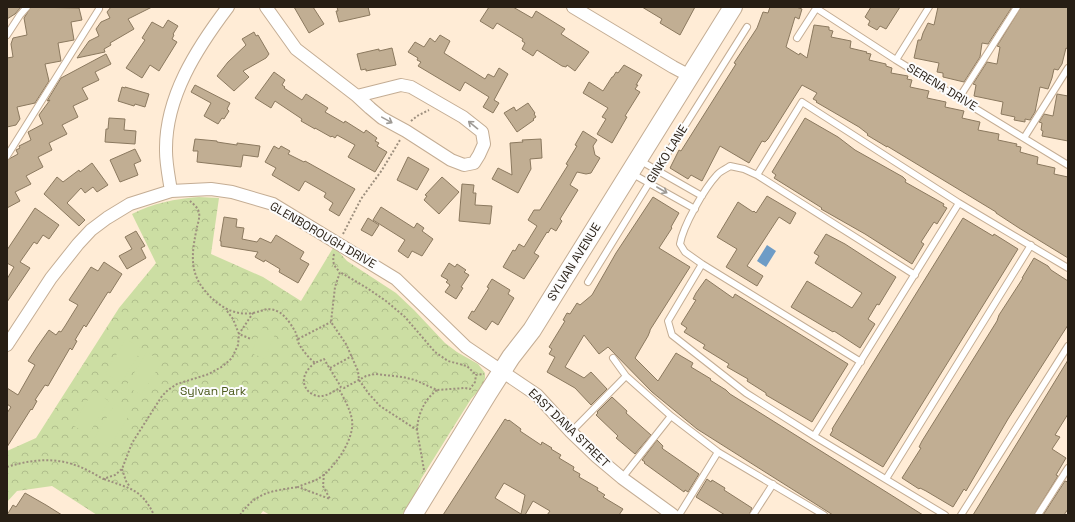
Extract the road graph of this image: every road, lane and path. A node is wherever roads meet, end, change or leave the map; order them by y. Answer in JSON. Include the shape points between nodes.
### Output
{"nodes":[{"id":1,"x":27,"y":7,"type":"edge"},
{"id":2,"x":228,"y":7,"type":"edge"},
{"id":3,"x":266,"y":7,"type":"edge"},
{"id":4,"x":573,"y":7,"type":"edge"},
{"id":5,"x":733,"y":7,"type":"edge"},
{"id":6,"x":929,"y":7,"type":"edge"},
{"id":7,"x":1017,"y":7,"type":"edge"},
{"id":8,"x":98,"y":8,"type":"edge"},
{"id":9,"x":817,"y":8,"type":"edge"},
{"id":10,"x":747,"y":27,"type":"dead end"},
{"id":11,"x":7,"y":35,"type":"edge"},
{"id":12,"x":797,"y":38,"type":"dead end"},
{"id":13,"x":896,"y":60,"type":"junction"},
{"id":14,"x":1068,"y":68,"type":"edge"},
{"id":15,"x":690,"y":76,"type":"junction"},
{"id":16,"x":357,"y":96,"type":"junction"},
{"id":17,"x":959,"y":98,"type":"junction"},
{"id":18,"x":432,"y":109,"type":"dead end"},
{"id":19,"x":406,"y":131,"type":"junction"},
{"id":20,"x":1024,"y":138,"type":"junction"},
{"id":21,"x":7,"y":156,"type":"edge"},
{"id":22,"x":633,"y":165,"type":"junction"},
{"id":23,"x":1068,"y":165,"type":"edge"},
{"id":24,"x":657,"y":170,"type":"junction"},
{"id":25,"x":757,"y":175,"type":"junction"},
{"id":26,"x":649,"y":183,"type":"junction"},
{"id":27,"x":171,"y":191,"type":"junction"},
{"id":28,"x":702,"y":196,"type":"junction"},
{"id":29,"x":190,"y":202,"type":"dead end"},
{"id":30,"x":959,"y":203,"type":"junction"},
{"id":31,"x":695,"y":209,"type":"junction"},
{"id":32,"x":338,"y":244,"type":"junction"},
{"id":33,"x":1031,"y":245,"type":"junction"},
{"id":34,"x":702,"y":264,"type":"junction"},
{"id":35,"x":1068,"y":268,"type":"edge"},
{"id":36,"x":340,"y":272,"type":"junction"},
{"id":37,"x":915,"y":275,"type":"junction"},
{"id":38,"x":588,"y":282,"type":"dead end"},
{"id":39,"x":226,"y":310,"type":"junction"},
{"id":40,"x":253,"y":313,"type":"junction"},
{"id":41,"x":331,"y":322,"type":"junction"},
{"id":42,"x":239,"y":334,"type":"junction"},
{"id":43,"x":251,"y":339,"type":"dead end"},
{"id":44,"x":297,"y":339,"type":"junction"},
{"id":45,"x":7,"y":345,"type":"edge"},
{"id":46,"x":1068,"y":346,"type":"edge"},
{"id":47,"x":352,"y":356,"type":"junction"},
{"id":48,"x":613,"y":358,"type":"dead end"},
{"id":49,"x":861,"y":362,"type":"junction"},
{"id":50,"x":315,"y":363,"type":"junction"},
{"id":51,"x":330,"y":368,"type":"junction"},
{"id":52,"x":503,"y":371,"type":"junction"},
{"id":53,"x":485,"y":373,"type":"dead end"},
{"id":54,"x":476,"y":375,"type":"junction"},
{"id":55,"x":626,"y":376,"type":"junction"},
{"id":56,"x":359,"y":380,"type":"junction"},
{"id":57,"x":340,"y":388,"type":"junction"},
{"id":58,"x":437,"y":390,"type":"junction"},
{"id":59,"x":671,"y":416,"type":"junction"},
{"id":60,"x":417,"y":430,"type":"junction"},
{"id":61,"x":571,"y":432,"type":"junction"},
{"id":62,"x":814,"y":436,"type":"junction"},
{"id":63,"x":718,"y":452,"type":"junction"},
{"id":64,"x":7,"y":467,"type":"edge"},
{"id":65,"x":1068,"y":468,"type":"edge"},
{"id":66,"x":122,"y":469,"type":"junction"},
{"id":67,"x":424,"y":471,"type":"dead end"},
{"id":68,"x":324,"y":474,"type":"junction"},
{"id":69,"x":103,"y":478,"type":"junction"},
{"id":70,"x":622,"y":478,"type":"junction"},
{"id":71,"x":886,"y":479,"type":"junction"},
{"id":72,"x":773,"y":484,"type":"junction"},
{"id":73,"x":130,"y":487,"type":"junction"},
{"id":74,"x":298,"y":487,"type":"junction"},
{"id":75,"x":154,"y":515,"type":"edge"},
{"id":76,"x":240,"y":515,"type":"edge"},
{"id":77,"x":413,"y":515,"type":"edge"},
{"id":78,"x":673,"y":515,"type":"edge"},
{"id":79,"x":679,"y":515,"type":"edge"},
{"id":80,"x":753,"y":515,"type":"edge"},
{"id":81,"x":824,"y":515,"type":"edge"},
{"id":82,"x":945,"y":515,"type":"edge"},
{"id":83,"x":961,"y":515,"type":"edge"},
{"id":84,"x":1038,"y":515,"type":"edge"}],
"edges":[{"from":1,"to":11,"type":"lane"},
{"from":2,"to":27,"type":"street","via":[[187,70],[176,97],[168,125],[166,151]]},
{"from":3,"to":16,"type":"street","via":[[296,48]]},
{"from":4,"to":15,"type":"street"},
{"from":5,"to":15,"type":"street","name":"SYLVAN AVENUE"},
{"from":6,"to":13,"type":"lane"},
{"from":7,"to":17,"type":"lane"},
{"from":8,"to":21,"type":"lane"},
{"from":9,"to":12,"type":"lane"},
{"from":9,"to":13,"type":"lane","name":"SERENA DRIVE"},
{"from":10,"to":24,"type":"lane","name":"GINKO LANE"},
{"from":13,"to":17,"type":"lane","name":"SERENA DRIVE"},
{"from":14,"to":20,"type":"lane"},
{"from":15,"to":22,"type":"street","name":"SYLVAN AVENUE"},
{"from":16,"to":19,"type":"street","one_way":true,"via":[[382,118]]},
{"from":19,"to":16,"type":"street","one_way":true,"via":[[451,160],[464,165],[474,163],[484,144],[482,132],[463,117],[411,87],[401,85]]},
{"from":17,"to":20,"type":"lane","name":"SERENA DRIVE"},
{"from":18,"to":19,"type":"path","via":[[411,121]]},
{"from":19,"to":32,"type":"path","via":[[361,199]]},
{"from":20,"to":23,"type":"lane","name":"SERENA DRIVE"},
{"from":22,"to":24,"type":"lane"},
{"from":22,"to":26,"type":"lane"},
{"from":22,"to":52,"type":"street","name":"SYLVAN AVENUE","via":[[532,330]]},
{"from":24,"to":26,"type":"lane","name":"GINKO LANE"},
{"from":24,"to":28,"type":"lane"},
{"from":25,"to":28,"type":"lane","via":[[730,166],[717,174]]},
{"from":25,"to":30,"type":"lane","via":[[802,102]]},
{"from":25,"to":37,"type":"lane"},
{"from":26,"to":31,"type":"lane","one_way":true},
{"from":26,"to":38,"type":"lane","name":"GINKO LANE"},
{"from":27,"to":32,"type":"street","name":"GLENBOROUGH DRIVE","via":[[211,190],[252,197],[273,204]]},
{"from":27,"to":45,"type":"street","name":"GLENBOROUGH DRIVE","via":[[130,204],[91,230],[51,278]]},
{"from":28,"to":31,"type":"lane"},
{"from":29,"to":39,"type":"path","via":[[196,206],[199,213],[193,250],[196,274],[206,293]]},
{"from":30,"to":33,"type":"lane"},
{"from":30,"to":37,"type":"lane"},
{"from":31,"to":34,"type":"lane","via":[[682,233],[680,244],[685,252]]},
{"from":32,"to":36,"type":"path","via":[[333,259],[334,266]]},
{"from":32,"to":52,"type":"street","name":"GLENBOROUGH DRIVE","via":[[396,279],[466,347]]},
{"from":33,"to":35,"type":"lane"},
{"from":33,"to":71,"type":"lane"},
{"from":34,"to":49,"type":"lane"},
{"from":34,"to":62,"type":"lane","via":[[668,321],[672,335],[746,393]]},
{"from":36,"to":41,"type":"path","via":[[335,287]]},
{"from":36,"to":54,"type":"path","via":[[386,301],[405,317],[435,352],[448,361],[467,366]]},
{"from":37,"to":49,"type":"lane"},
{"from":39,"to":40,"type":"path"},
{"from":39,"to":42,"type":"path"},
{"from":40,"to":42,"type":"path"},
{"from":40,"to":44,"type":"path","via":[[261,309],[280,312],[287,319]]},
{"from":41,"to":44,"type":"path"},
{"from":41,"to":47,"type":"path"},
{"from":42,"to":43,"type":"path"},
{"from":42,"to":66,"type":"path","via":[[236,351],[223,366],[209,374],[177,384],[162,396],[132,442]]},
{"from":44,"to":50,"type":"path","via":[[307,356]]},
{"from":46,"to":83,"type":"lane"},
{"from":47,"to":51,"type":"path"},
{"from":47,"to":56,"type":"path"},
{"from":48,"to":55,"type":"lane"},
{"from":49,"to":62,"type":"lane"},
{"from":50,"to":51,"type":"path","via":[[324,358]]},
{"from":50,"to":57,"type":"path","via":[[309,367],[304,380],[305,386],[313,395],[320,396]]},
{"from":51,"to":57,"type":"path"},
{"from":52,"to":61,"type":"street","name":"EAST DANA STREET","via":[[537,395]]},
{"from":52,"to":77,"type":"street","name":"SYLVAN AVENUE"},
{"from":53,"to":54,"type":"path"},
{"from":54,"to":58,"type":"path","via":[[470,389]]},
{"from":55,"to":59,"type":"lane"},
{"from":55,"to":61,"type":"lane"},
{"from":56,"to":57,"type":"path"},
{"from":56,"to":58,"type":"path","via":[[375,374],[403,377]]},
{"from":56,"to":60,"type":"path","via":[[380,406]]},
{"from":57,"to":68,"type":"path","via":[[349,406],[352,434],[343,452]]},
{"from":58,"to":60,"type":"path","via":[[424,404],[419,414]]},
{"from":59,"to":63,"type":"lane"},
{"from":59,"to":70,"type":"lane"},
{"from":60,"to":67,"type":"path"},
{"from":61,"to":70,"type":"street","name":"EAST DANA STREET"},
{"from":62,"to":71,"type":"lane"},
{"from":63,"to":72,"type":"lane"},
{"from":63,"to":79,"type":"lane"},
{"from":64,"to":69,"type":"path","via":[[36,461],[60,461],[76,465]]},
{"from":65,"to":84,"type":"lane"},
{"from":66,"to":69,"type":"path","via":[[115,475]]},
{"from":66,"to":73,"type":"path"},
{"from":68,"to":74,"type":"path"},
{"from":68,"to":74,"type":"path","via":[[323,486],[330,499]]},
{"from":69,"to":73,"type":"path"},
{"from":70,"to":78,"type":"street","name":"EAST DANA STREET"},
{"from":71,"to":82,"type":"lane"},
{"from":72,"to":80,"type":"lane"},
{"from":72,"to":81,"type":"lane"},
{"from":73,"to":75,"type":"path","via":[[141,494]]},
{"from":74,"to":76,"type":"path","via":[[260,495]]}]}
